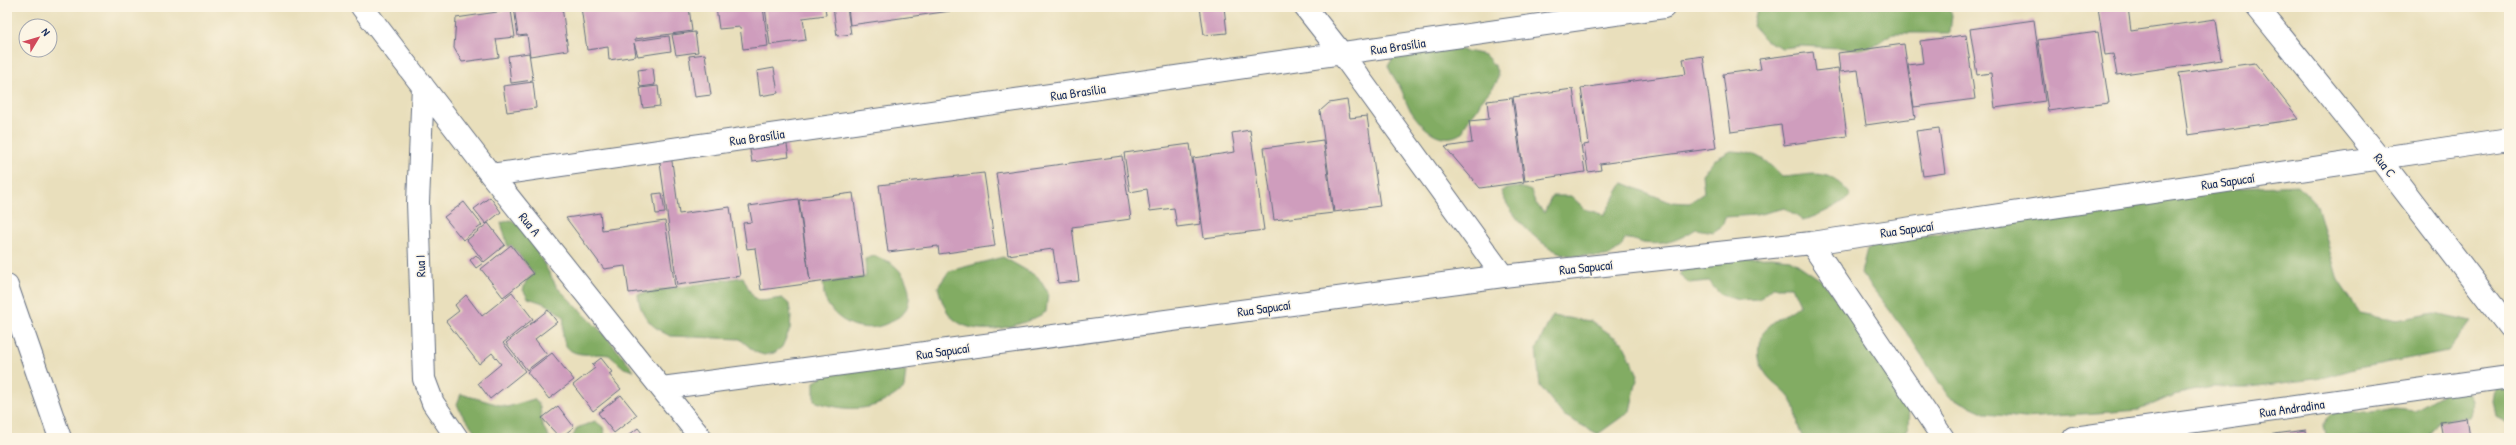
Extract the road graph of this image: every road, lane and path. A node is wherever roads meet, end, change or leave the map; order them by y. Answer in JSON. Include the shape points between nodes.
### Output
{"nodes":[{"id":1,"x":362,"y":7,"type":"edge"},
{"id":2,"x":1305,"y":7,"type":"edge"},
{"id":3,"x":1664,"y":7,"type":"edge"},
{"id":4,"x":2257,"y":7,"type":"edge"},
{"id":5,"x":1342,"y":54,"type":"junction"},
{"id":6,"x":423,"y":86,"type":"junction"},
{"id":7,"x":2509,"y":139,"type":"edge"},
{"id":8,"x":2380,"y":159,"type":"junction"},
{"id":9,"x":491,"y":175,"type":"junction"},
{"id":10,"x":1811,"y":243,"type":"junction"},
{"id":11,"x":1503,"y":276,"type":"junction"},
{"id":12,"x":7,"y":286,"type":"edge"},
{"id":13,"x":2509,"y":327,"type":"edge"},
{"id":14,"x":2509,"y":377,"type":"edge"},
{"id":15,"x":662,"y":388,"type":"junction"},
{"id":16,"x":60,"y":438,"type":"edge"},
{"id":17,"x":456,"y":438,"type":"edge"},
{"id":18,"x":700,"y":438,"type":"edge"},
{"id":19,"x":1944,"y":438,"type":"edge"},
{"id":20,"x":2074,"y":438,"type":"edge"}],
"edges":[{"from":1,"to":6,"type":"street","name":"Rua A"},
{"from":2,"to":5,"type":"street"},
{"from":3,"to":5,"type":"street","name":"Rua Brasília"},
{"from":4,"to":8,"type":"street","name":"Rua C"},
{"from":5,"to":9,"type":"street","name":"Rua Brasília"},
{"from":5,"to":11,"type":"street"},
{"from":6,"to":9,"type":"street","name":"Rua A"},
{"from":6,"to":17,"type":"street","name":"Rua I","via":[[418,202],[424,379],[433,403]]},
{"from":7,"to":8,"type":"street","name":"Rua Sapucaí"},
{"from":8,"to":10,"type":"street","name":"Rua Sapucaí"},
{"from":8,"to":13,"type":"street","name":"Rua C"},
{"from":9,"to":15,"type":"street","name":"Rua A"},
{"from":10,"to":11,"type":"street","name":"Rua Sapucaí"},
{"from":10,"to":19,"type":"street"},
{"from":11,"to":15,"type":"street","name":"Rua Sapucaí"},
{"from":12,"to":16,"type":"street"},
{"from":14,"to":20,"type":"street","name":"Rua Andradina"},
{"from":15,"to":18,"type":"street","name":"Rua A"}]}
